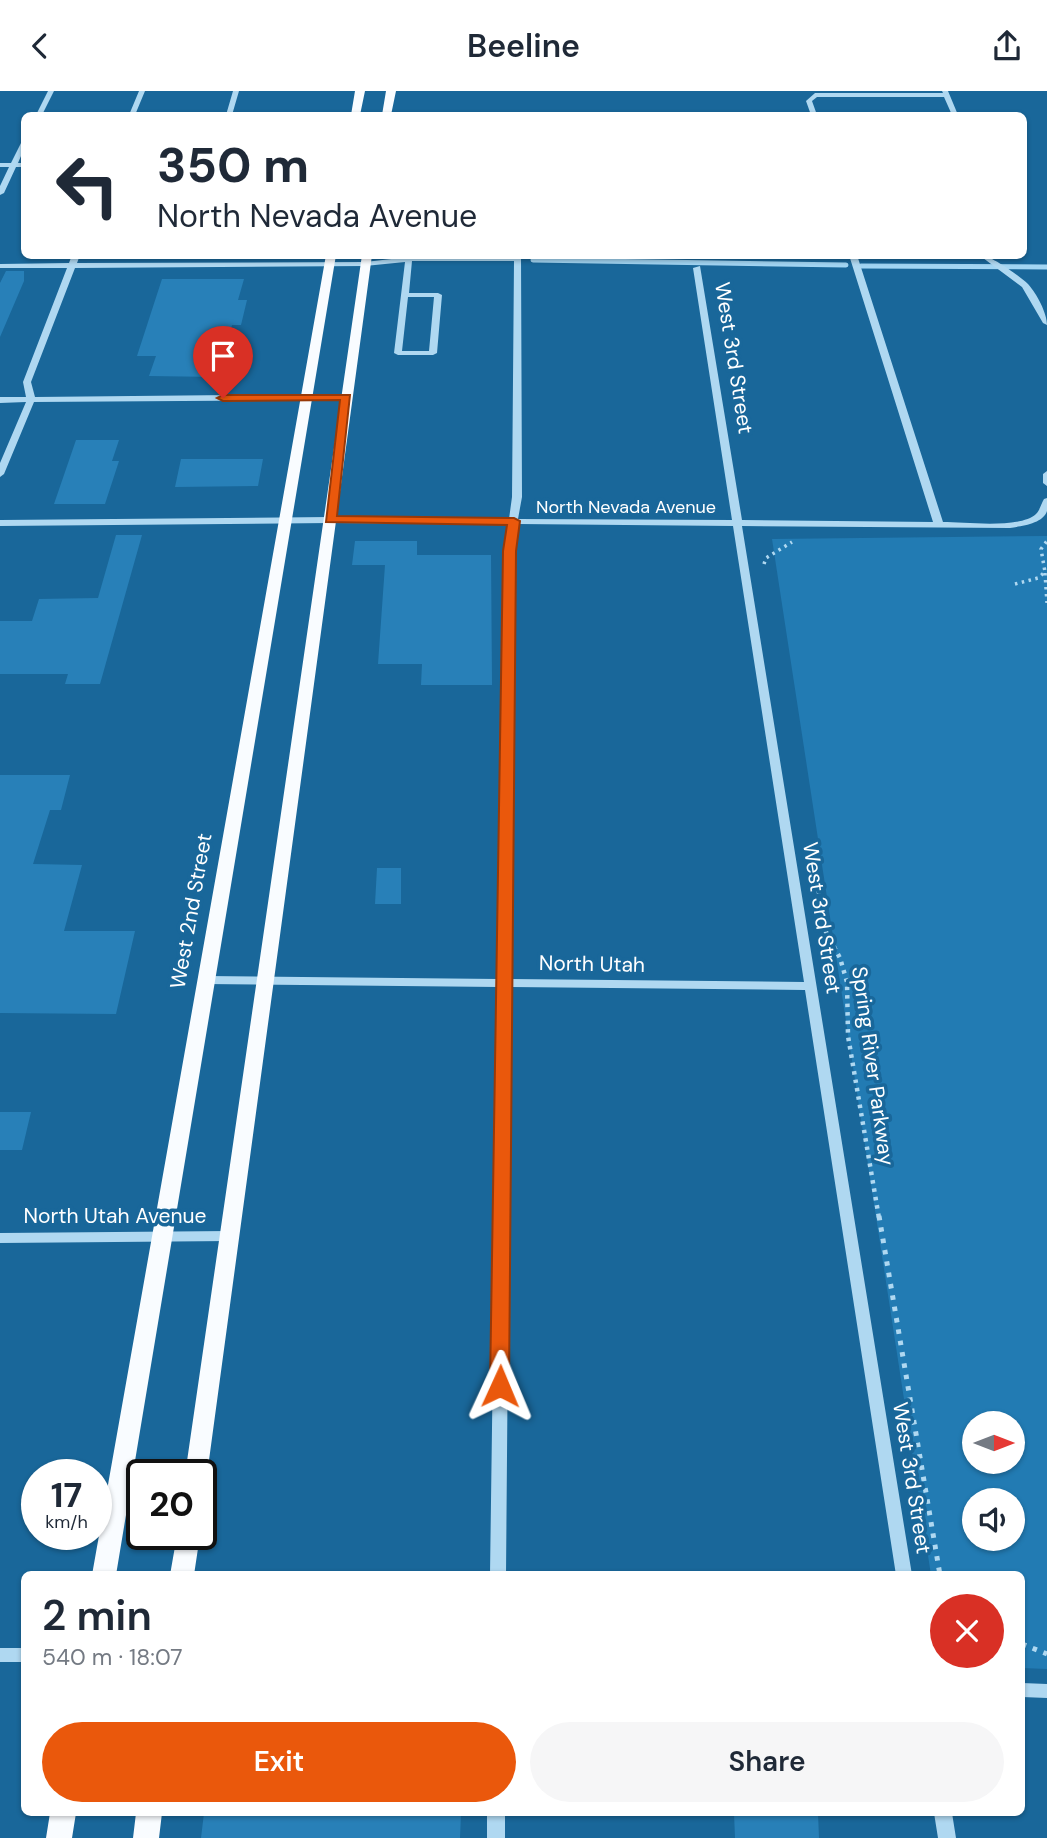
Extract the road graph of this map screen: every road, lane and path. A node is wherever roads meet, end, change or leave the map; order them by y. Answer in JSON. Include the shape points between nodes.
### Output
{"nodes":[{"id":1,"x":51,"y":91,"type":"edge"},
{"id":2,"x":142,"y":91,"type":"edge"},
{"id":3,"x":236,"y":91,"type":"edge"},
{"id":4,"x":360,"y":91,"type":"edge"},
{"id":5,"x":391,"y":91,"type":"edge"},
{"id":6,"x":812,"y":93,"type":"edge"},
{"id":7,"x":946,"y":93,"type":"edge"},
{"id":8,"x":40,"y":112,"type":"edge"},
{"id":9,"x":133,"y":112,"type":"edge"},
{"id":10,"x":230,"y":112,"type":"edge"},
{"id":11,"x":356,"y":112,"type":"edge"},
{"id":12,"x":388,"y":112,"type":"edge"},
{"id":13,"x":813,"y":112,"type":"edge"},
{"id":14,"x":954,"y":112,"type":"edge"},
{"id":15,"x":21,"y":149,"type":"edge"},
{"id":16,"x":0,"y":165,"type":"edge"},
{"id":17,"x":13,"y":165,"type":"junction"},
{"id":18,"x":21,"y":165,"type":"edge"},
{"id":19,"x":0,"y":193,"type":"edge"},
{"id":20,"x":74,"y":259,"type":"edge"},
{"id":21,"x":186,"y":259,"type":"edge"},
{"id":22,"x":388,"y":259,"type":"edge"},
{"id":23,"x":409,"y":259,"type":"edge"},
{"id":24,"x":518,"y":259,"type":"edge"},
{"id":25,"x":854,"y":259,"type":"edge"},
{"id":26,"x":988,"y":259,"type":"edge"},
{"id":27,"x":330,"y":260,"type":"edge"},
{"id":28,"x":366,"y":260,"type":"edge"},
{"id":29,"x":72,"y":265,"type":"junction"},
{"id":30,"x":184,"y":265,"type":"junction"},
{"id":31,"x":0,"y":266,"type":"edge"},
{"id":32,"x":697,"y":268,"type":"dead end"},
{"id":33,"x":406,"y":295,"type":"junction"},
{"id":34,"x":1047,"y":323,"type":"edge"},
{"id":35,"x":305,"y":397,"type":"junction"},
{"id":36,"x":346,"y":397,"type":"junction"},
{"id":37,"x":0,"y":400,"type":"edge"},
{"id":38,"x":31,"y":400,"type":"junction"},
{"id":39,"x":0,"y":474,"type":"edge"},
{"id":40,"x":1047,"y":474,"type":"edge"},
{"id":41,"x":1047,"y":483,"type":"edge"},
{"id":42,"x":1047,"y":501,"type":"edge"},
{"id":43,"x":284,"y":520,"type":"junction"},
{"id":44,"x":330,"y":520,"type":"junction"},
{"id":45,"x":514,"y":521,"type":"junction"},
{"id":46,"x":0,"y":523,"type":"edge"},
{"id":47,"x":736,"y":523,"type":"junction"},
{"id":48,"x":939,"y":525,"type":"junction"},
{"id":49,"x":801,"y":539,"type":"dead end"},
{"id":50,"x":1047,"y":541,"type":"edge"},
{"id":51,"x":762,"y":567,"type":"dead end"},
{"id":52,"x":1045,"y":572,"type":"edge"},
{"id":53,"x":1015,"y":584,"type":"dead end"},
{"id":54,"x":1047,"y":603,"type":"edge"},
{"id":55,"x":810,"y":838,"type":"dead end"},
{"id":56,"x":206,"y":980,"type":"junction"},
{"id":57,"x":265,"y":980,"type":"junction"},
{"id":58,"x":504,"y":982,"type":"junction"},
{"id":59,"x":810,"y":986,"type":"junction"},
{"id":60,"x":162,"y":1236,"type":"junction"},
{"id":61,"x":230,"y":1236,"type":"junction"},
{"id":62,"x":0,"y":1238,"type":"edge"},
{"id":63,"x":198,"y":1459,"type":"edge"},
{"id":64,"x":186,"y":1550,"type":"edge"},
{"id":65,"x":105,"y":1571,"type":"edge"},
{"id":66,"x":184,"y":1571,"type":"edge"},
{"id":67,"x":498,"y":1571,"type":"edge"},
{"id":68,"x":903,"y":1571,"type":"edge"},
{"id":69,"x":939,"y":1571,"type":"edge"},
{"id":70,"x":1025,"y":1645,"type":"edge"},
{"id":71,"x":1047,"y":1654,"type":"edge"},
{"id":72,"x":0,"y":1655,"type":"edge"},
{"id":73,"x":21,"y":1655,"type":"edge"},
{"id":74,"x":1025,"y":1691,"type":"edge"},
{"id":75,"x":1047,"y":1691,"type":"edge"},
{"id":76,"x":63,"y":1816,"type":"edge"},
{"id":77,"x":149,"y":1816,"type":"edge"},
{"id":78,"x":496,"y":1816,"type":"edge"},
{"id":79,"x":943,"y":1816,"type":"edge"},
{"id":80,"x":59,"y":1838,"type":"edge"},
{"id":81,"x":146,"y":1838,"type":"edge"},
{"id":82,"x":496,"y":1838,"type":"edge"},
{"id":83,"x":947,"y":1838,"type":"edge"}],
"edges":[{"from":1,"to":8,"type":"street"},
{"from":2,"to":9,"type":"street"},
{"from":3,"to":10,"type":"street"},
{"from":4,"to":11,"type":"main road"},
{"from":5,"to":12,"type":"main road"},
{"from":6,"to":7,"type":"street"},
{"from":6,"to":13,"type":"street"},
{"from":7,"to":14,"type":"street"},
{"from":15,"to":17,"type":"street"},
{"from":16,"to":17,"type":"street"},
{"from":17,"to":18,"type":"street"},
{"from":17,"to":19,"type":"street"},
{"from":20,"to":29,"type":"street"},
{"from":21,"to":30,"type":"street"},
{"from":22,"to":28,"type":"street"},
{"from":23,"to":33,"type":"street"},
{"from":24,"to":45,"type":"street"},
{"from":25,"to":48,"type":"street"},
{"from":26,"to":34,"type":"street","via":[[1025,286]]},
{"from":27,"to":28,"type":"street"},
{"from":27,"to":30,"type":"street"},
{"from":27,"to":35,"type":"main road","name":"West 2nd Street"},
{"from":28,"to":36,"type":"main road"},
{"from":29,"to":30,"type":"street"},
{"from":29,"to":31,"type":"street"},
{"from":29,"to":38,"type":"street","via":[[27,382]]},
{"from":32,"to":47,"type":"street","name":"West 3rd Street"},
{"from":33,"to":33,"type":"street","via":[[398,353],[433,353],[438,295]]},
{"from":35,"to":36,"type":"street"},
{"from":35,"to":38,"type":"street"},
{"from":35,"to":43,"type":"main road","name":"West 2nd Street"},
{"from":36,"to":44,"type":"main road"},
{"from":37,"to":38,"type":"street"},
{"from":38,"to":39,"type":"street"},
{"from":40,"to":41,"type":"street"},
{"from":42,"to":48,"type":"street","name":"North Nevada Avenue","via":[[1040,516],[1010,525]]},
{"from":43,"to":44,"type":"street","name":"North Nevada Avenue"},
{"from":43,"to":46,"type":"street","name":"North Nevada Avenue"},
{"from":43,"to":56,"type":"main road","name":"West 2nd Street"},
{"from":44,"to":45,"type":"street","name":"North Nevada Avenue"},
{"from":44,"to":57,"type":"main road"},
{"from":45,"to":47,"type":"street","name":"North Nevada Avenue"},
{"from":45,"to":58,"type":"street","via":[[509,551]]},
{"from":47,"to":48,"type":"street","name":"North Nevada Avenue"},
{"from":47,"to":59,"type":"street","name":"West 3rd Street"},
{"from":49,"to":51,"type":"path","via":[[766,558]]},
{"from":50,"to":52,"type":"path","via":[[1041,548]]},
{"from":52,"to":53,"type":"path"},
{"from":52,"to":54,"type":"path"},
{"from":55,"to":69,"type":"path","name":"Spring River Parkway","via":[[826,932],[848,982],[848,1036]]},
{"from":56,"to":57,"type":"street","name":"North Utah"},
{"from":56,"to":60,"type":"main road","name":"West 2nd Street"},
{"from":57,"to":58,"type":"street","name":"North Utah"},
{"from":57,"to":61,"type":"main road"},
{"from":58,"to":59,"type":"street","name":"North Utah"},
{"from":58,"to":67,"type":"street"},
{"from":59,"to":68,"type":"street","name":"West 3rd Street"},
{"from":60,"to":61,"type":"street","name":"North Utah Avenue"},
{"from":60,"to":62,"type":"street","name":"North Utah Avenue"},
{"from":60,"to":65,"type":"main road","name":"West 2nd Street"},
{"from":61,"to":63,"type":"main road"},
{"from":64,"to":66,"type":"main road"},
{"from":70,"to":71,"type":"path"},
{"from":72,"to":73,"type":"street"},
{"from":74,"to":75,"type":"street"},
{"from":76,"to":80,"type":"main road"},
{"from":77,"to":81,"type":"main road"},
{"from":78,"to":82,"type":"street"},
{"from":79,"to":83,"type":"street"}]}
